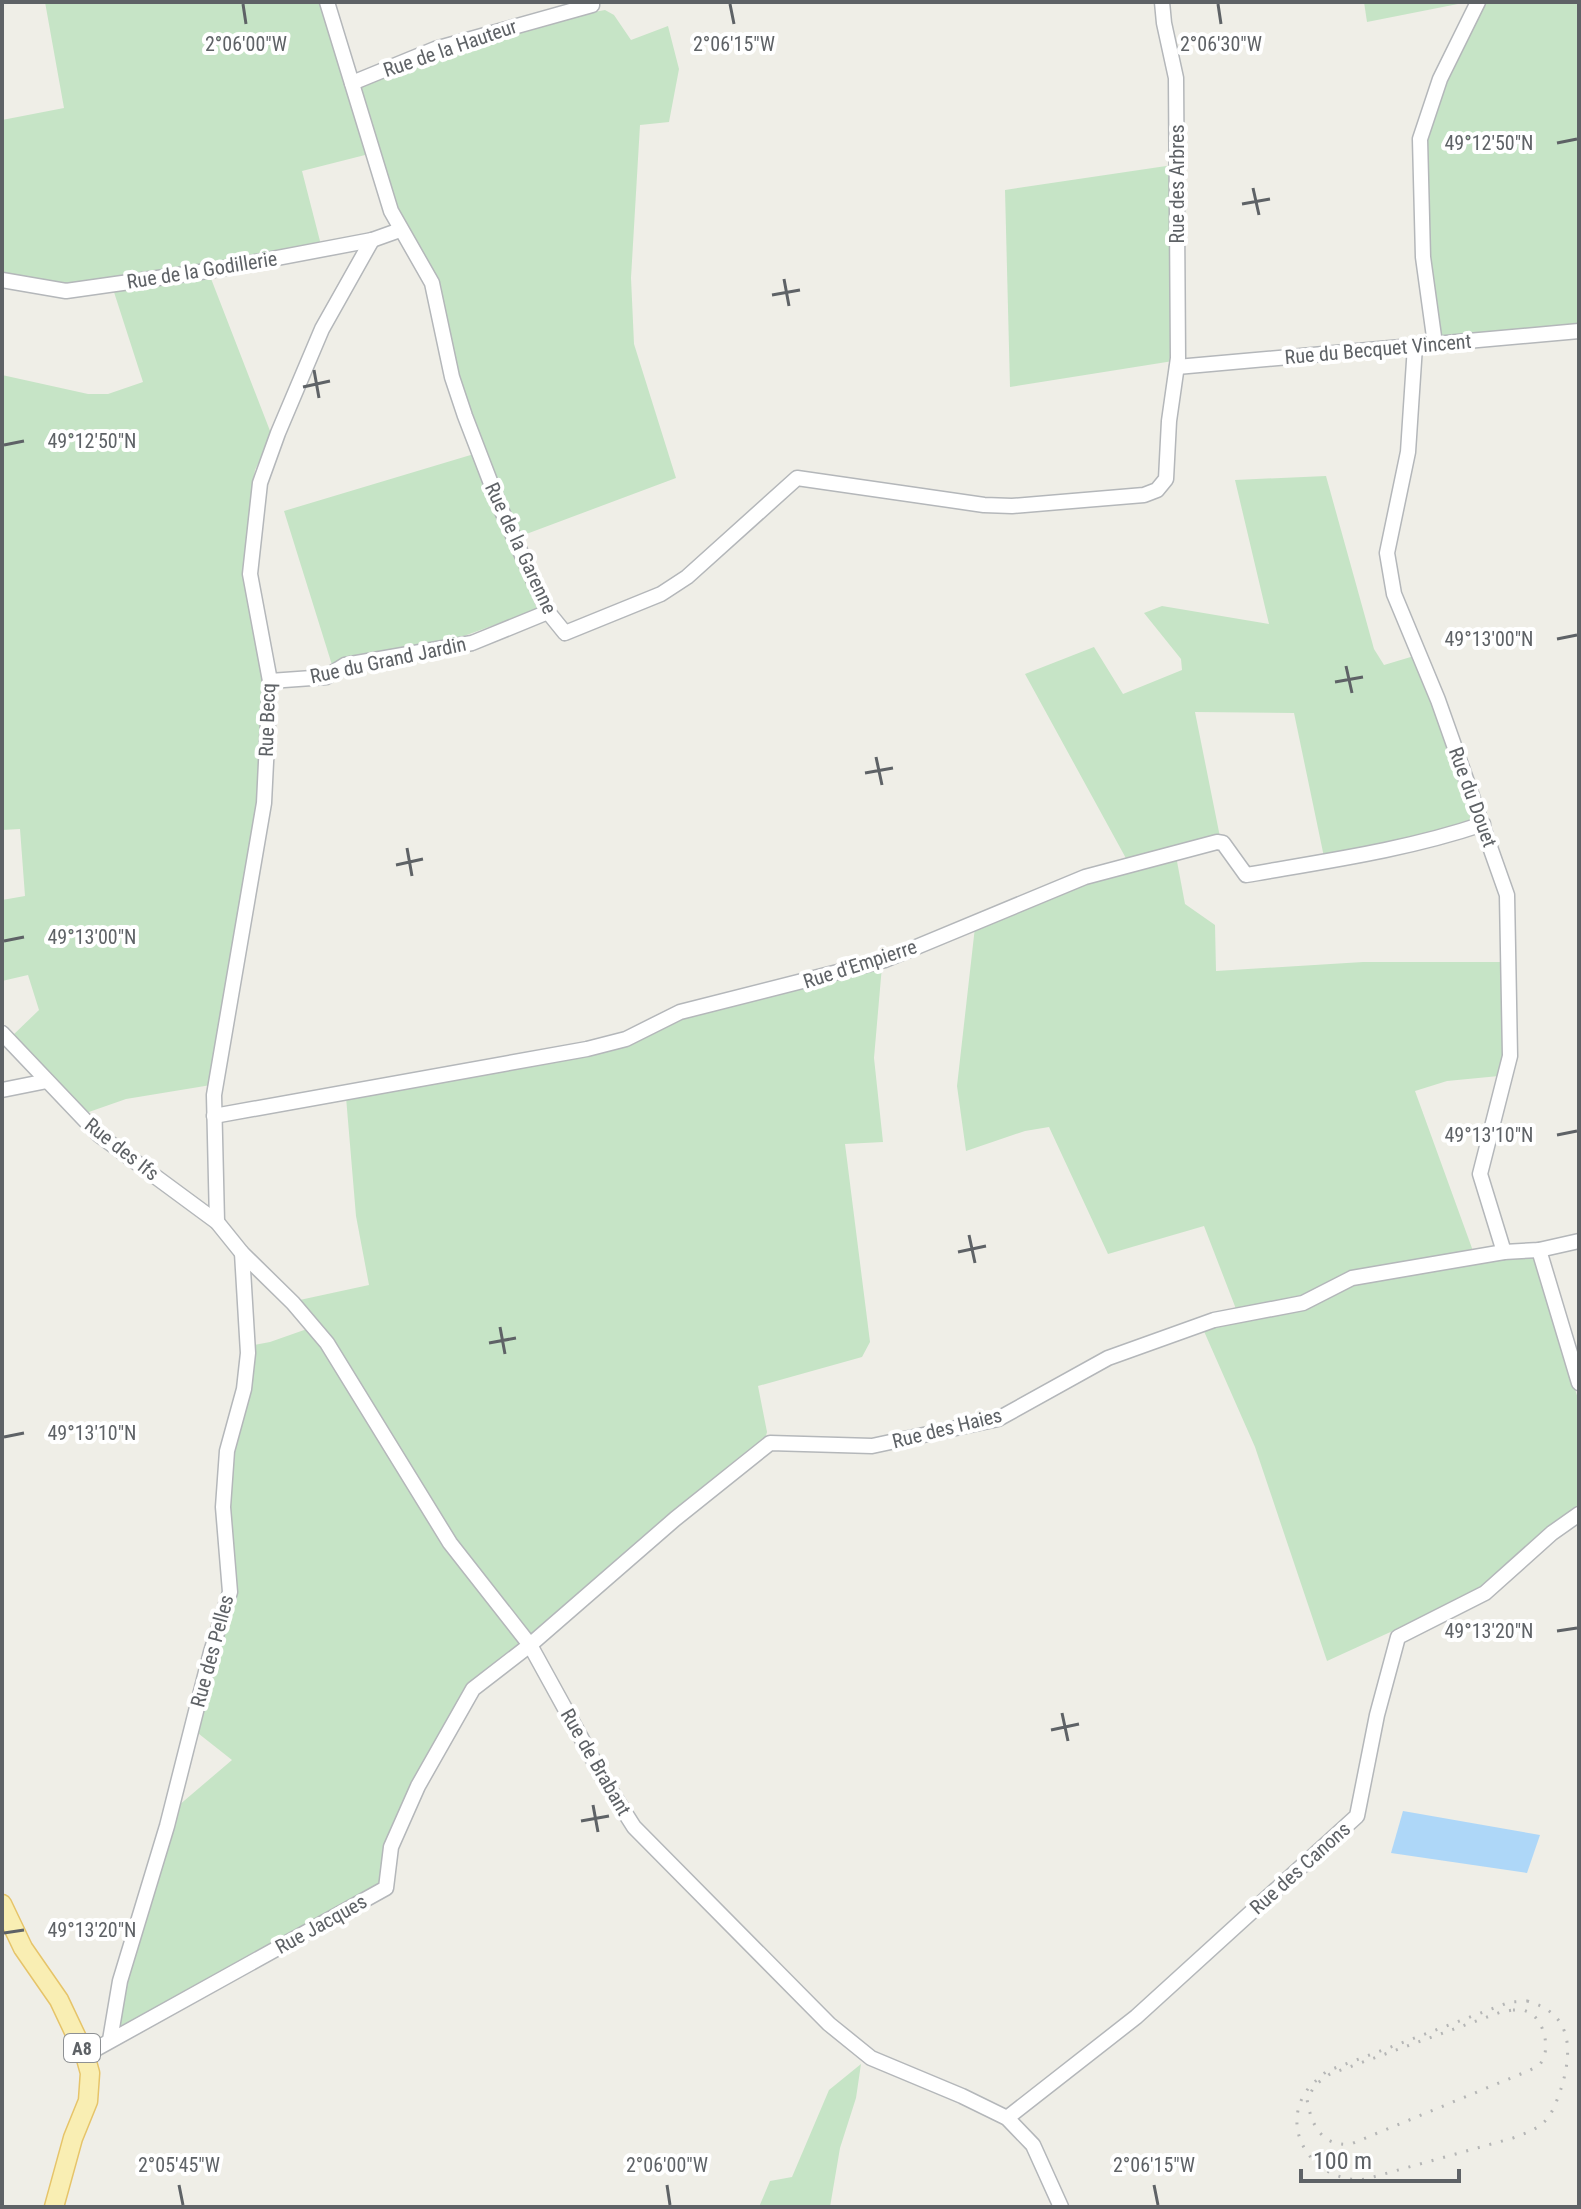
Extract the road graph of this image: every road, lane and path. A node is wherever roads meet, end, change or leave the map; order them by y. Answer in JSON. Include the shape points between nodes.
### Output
{"nodes":[{"id":1,"x":327,"y":2,"type":"edge"},
{"id":2,"x":591,"y":2,"type":"edge"},
{"id":3,"x":1162,"y":2,"type":"edge"},
{"id":4,"x":1478,"y":2,"type":"edge"},
{"id":5,"x":352,"y":83,"type":"junction"},
{"id":6,"x":400,"y":230,"type":"junction"},
{"id":7,"x":372,"y":240,"type":"junction"},
{"id":8,"x":2,"y":280,"type":"edge"},
{"id":9,"x":1579,"y":331,"type":"edge"},
{"id":10,"x":1435,"y":344,"type":"junction"},
{"id":11,"x":1415,"y":346,"type":"junction"},
{"id":12,"x":1177,"y":367,"type":"junction"},
{"id":13,"x":548,"y":612,"type":"junction"},
{"id":14,"x":270,"y":681,"type":"junction"},
{"id":15,"x":1483,"y":824,"type":"junction"},
{"id":16,"x":2,"y":1033,"type":"edge"},
{"id":17,"x":47,"y":1081,"type":"junction"},
{"id":18,"x":2,"y":1090,"type":"edge"},
{"id":19,"x":214,"y":1116,"type":"junction"},
{"id":20,"x":217,"y":1222,"type":"junction"},
{"id":21,"x":1579,"y":1241,"type":"edge"},
{"id":22,"x":1539,"y":1250,"type":"junction"},
{"id":23,"x":1504,"y":1252,"type":"junction"},
{"id":24,"x":242,"y":1253,"type":"junction"},
{"id":25,"x":1579,"y":1383,"type":"edge"},
{"id":26,"x":1579,"y":1514,"type":"edge"},
{"id":27,"x":530,"y":1645,"type":"junction"},
{"id":28,"x":2,"y":1904,"type":"edge"},
{"id":29,"x":110,"y":2040,"type":"junction"},
{"id":30,"x":85,"y":2055,"type":"junction"},
{"id":31,"x":1007,"y":2118,"type":"junction"},
{"id":32,"x":54,"y":2207,"type":"edge"},
{"id":33,"x":1061,"y":2207,"type":"edge"}],
"edges":[{"from":1,"to":5,"type":"street","name":"Rue de la Garenne"},
{"from":2,"to":5,"type":"street","name":"Rue de la Hauteur","via":[[435,49]]},
{"from":3,"to":12,"type":"street","name":"Rue des Arbres","via":[[1176,78]]},
{"from":4,"to":10,"type":"street","via":[[1440,79],[1420,139],[1423,257]]},
{"from":5,"to":6,"type":"street","name":"Rue de la Garenne"},
{"from":6,"to":7,"type":"street","name":"Rue de la Godillerie"},
{"from":6,"to":13,"type":"street","name":"Rue de la Garenne","via":[[432,283],[465,416]]},
{"from":7,"to":8,"type":"street","name":"Rue de la Godillerie","via":[[66,291]]},
{"from":7,"to":14,"type":"street","name":"Rue Becq","via":[[322,329],[260,483],[250,574]]},
{"from":9,"to":10,"type":"street","name":"Rue du Becquet Vincent"},
{"from":10,"to":11,"type":"street","name":"Rue du Becquet Vincent"},
{"from":11,"to":12,"type":"street","name":"Rue du Becquet Vincent"},
{"from":11,"to":15,"type":"street","name":"Rue du Douet","via":[[1408,452],[1387,553],[1394,594]]},
{"from":12,"to":13,"type":"street","name":"Rue de la Garenne","via":[[1166,479],[1157,490],[1012,506],[797,478],[661,594],[565,633]]},
{"from":13,"to":14,"type":"street","name":"Rue du Grand Jardin","via":[[472,643],[345,665],[326,677]]},
{"from":14,"to":19,"type":"street","name":"Rue Becq","via":[[264,803]]},
{"from":15,"to":19,"type":"street","name":"Rue d'Empierre","via":[[1370,853],[1246,875],[1217,842],[1085,877],[885,960],[680,1012],[626,1039]]},
{"from":15,"to":23,"type":"street","name":"Rue du Douet","via":[[1507,895],[1510,1056],[1480,1174]]},
{"from":16,"to":17,"type":"street","name":"Rue des Ifs"},
{"from":17,"to":18,"type":"street"},
{"from":17,"to":20,"type":"street","name":"Rue des Ifs","via":[[99,1135]]},
{"from":19,"to":20,"type":"street","name":"Rue Becq"},
{"from":20,"to":24,"type":"street","name":"Rue de Brabant"},
{"from":21,"to":22,"type":"street","name":"Rue des Haies"},
{"from":22,"to":23,"type":"street","name":"Rue des Haies"},
{"from":22,"to":25,"type":"street"},
{"from":23,"to":27,"type":"street","name":"Rue des Haies","via":[[1352,1278],[1303,1303],[1214,1320],[1108,1358],[998,1419],[872,1446],[770,1443]]},
{"from":24,"to":27,"type":"street","name":"Rue de Brabant","via":[[327,1343],[450,1543]]},
{"from":24,"to":29,"type":"street","name":"Rue des Pelles","via":[[248,1353],[227,1451],[223,1507],[230,1592],[120,1981]]},
{"from":26,"to":31,"type":"street","name":"Rue des Canons","via":[[1485,1593],[1398,1637],[1357,1816],[1136,2017]]},
{"from":27,"to":29,"type":"street","name":"Rue Jacques","via":[[473,1689],[418,1786],[391,1847],[386,1888]]},
{"from":27,"to":31,"type":"street","name":"Rue de Brabant","via":[[634,1827],[818,2013],[871,2058]]},
{"from":28,"to":30,"type":"main road","number":"A8"},
{"from":29,"to":30,"type":"street","name":"Rue Jacques"},
{"from":30,"to":32,"type":"main road","number":"A8","via":[[88,2101]]},
{"from":31,"to":33,"type":"street","name":"Rue de Brabant","via":[[1033,2145]]}]}
